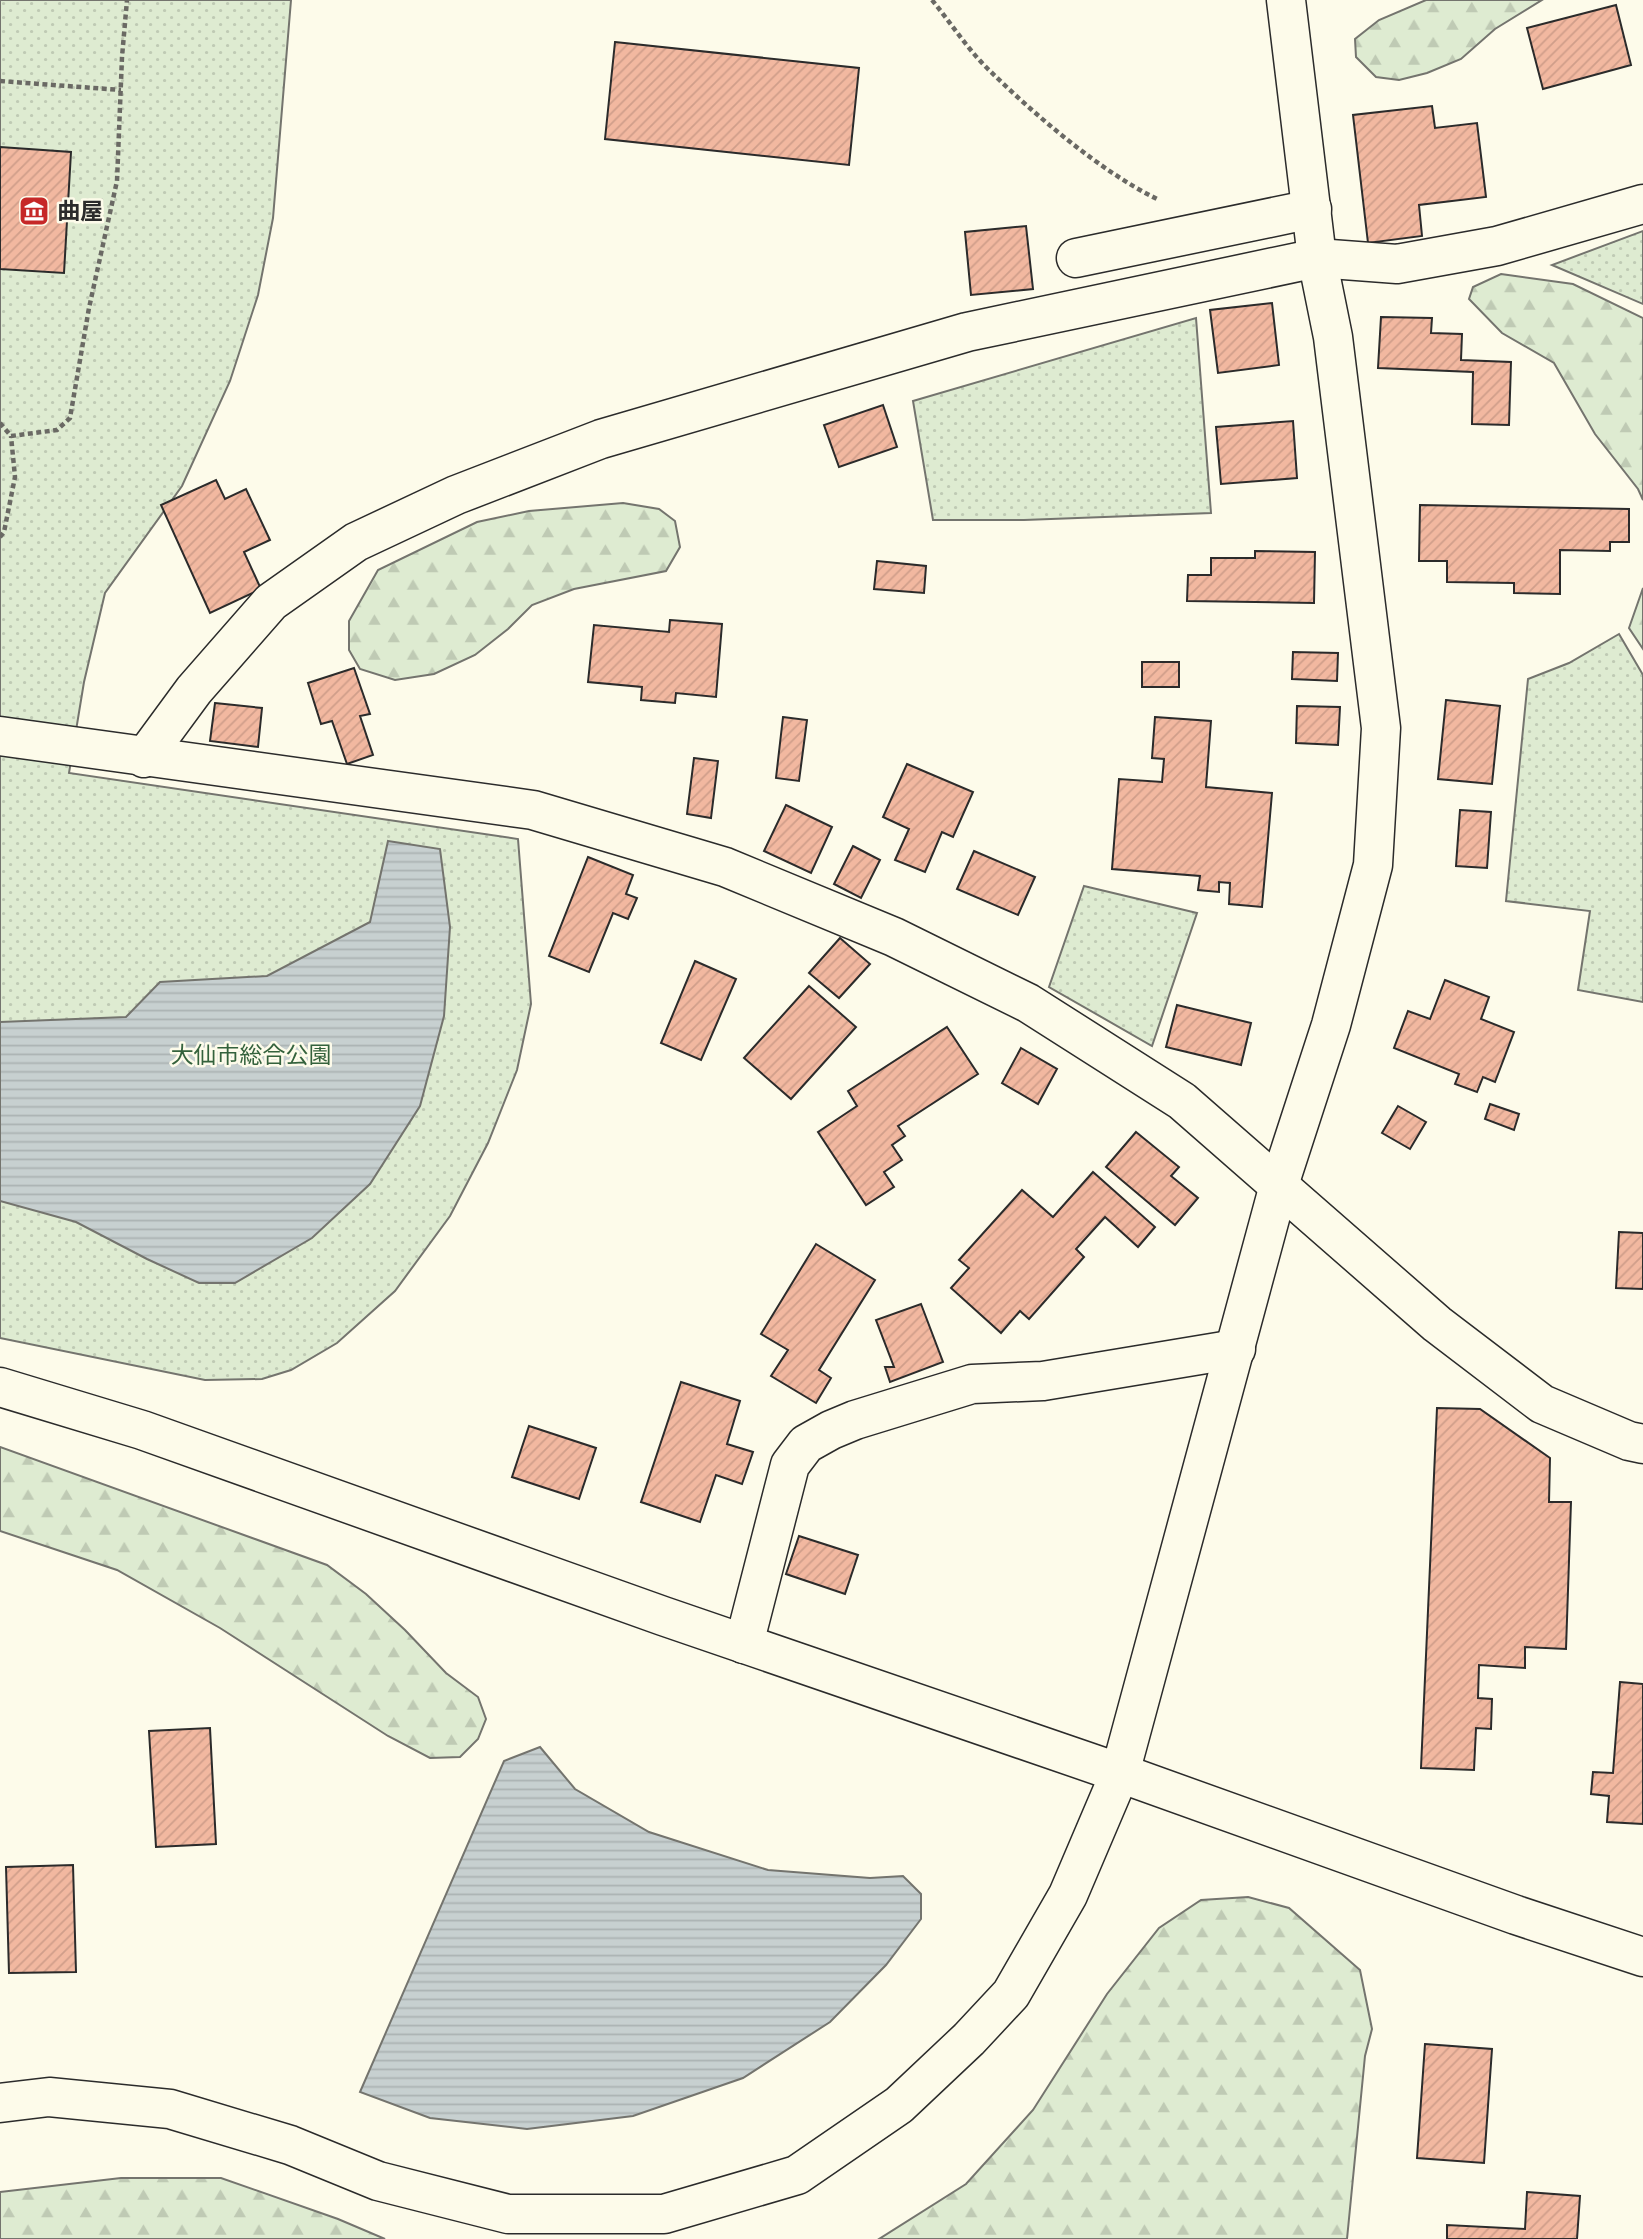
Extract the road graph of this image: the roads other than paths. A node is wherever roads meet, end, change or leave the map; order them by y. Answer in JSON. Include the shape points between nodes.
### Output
{"nodes":[{"id":1,"x":1286,"y":0,"type":"edge"},
{"id":2,"x":1643,"y":204,"type":"edge"},
{"id":3,"x":1312,"y":209,"type":"junction"},
{"id":4,"x":1076,"y":258,"type":"dead end"},
{"id":5,"x":1317,"y":258,"type":"junction"},
{"id":6,"x":0,"y":736,"type":"edge"},
{"id":7,"x":144,"y":758,"type":"junction"},
{"id":8,"x":1279,"y":1185,"type":"junction"},
{"id":9,"x":1236,"y":1349,"type":"junction"},
{"id":10,"x":0,"y":1387,"type":"edge"},
{"id":11,"x":1643,"y":1444,"type":"edge"},
{"id":12,"x":744,"y":1644,"type":"junction"},
{"id":13,"x":1120,"y":1773,"type":"junction"},
{"id":14,"x":1643,"y":1957,"type":"edge"},
{"id":15,"x":0,"y":2103,"type":"edge"}],
"edges":[{"from":1,"to":3,"type":"street"},
{"from":2,"to":5,"type":"street","via":[[1497,246],[1397,264]]},
{"from":3,"to":4,"type":"street"},
{"from":3,"to":5,"type":"street"},
{"from":5,"to":7,"type":"street","via":[[967,332],[601,439],[456,495],[356,542],[271,602],[194,690]]},
{"from":5,"to":8,"type":"street","via":[[1333,337],[1381,728],[1373,865],[1331,1025]]},
{"from":6,"to":7,"type":"street"},
{"from":7,"to":8,"type":"street","via":[[533,810],[725,867],[894,937],[1028,1003],[1182,1101]]},
{"from":8,"to":9,"type":"street"},
{"from":8,"to":11,"type":"street","via":[[1437,1324],[1542,1404]]},
{"from":9,"to":12,"type":"street","via":[[1043,1381],[972,1384],[855,1420],[806,1444],[790,1465]]},
{"from":9,"to":13,"type":"street"},
{"from":10,"to":12,"type":"street","via":[[142,1430]]},
{"from":12,"to":13,"type":"street"},
{"from":13,"to":14,"type":"street"},
{"from":13,"to":15,"type":"street","via":[[1068,1895],[1011,1994],[899,2105],[797,2175],[664,2214],[508,2214],[378,2181],[290,2145],[170,2109],[49,2097]]}]}
